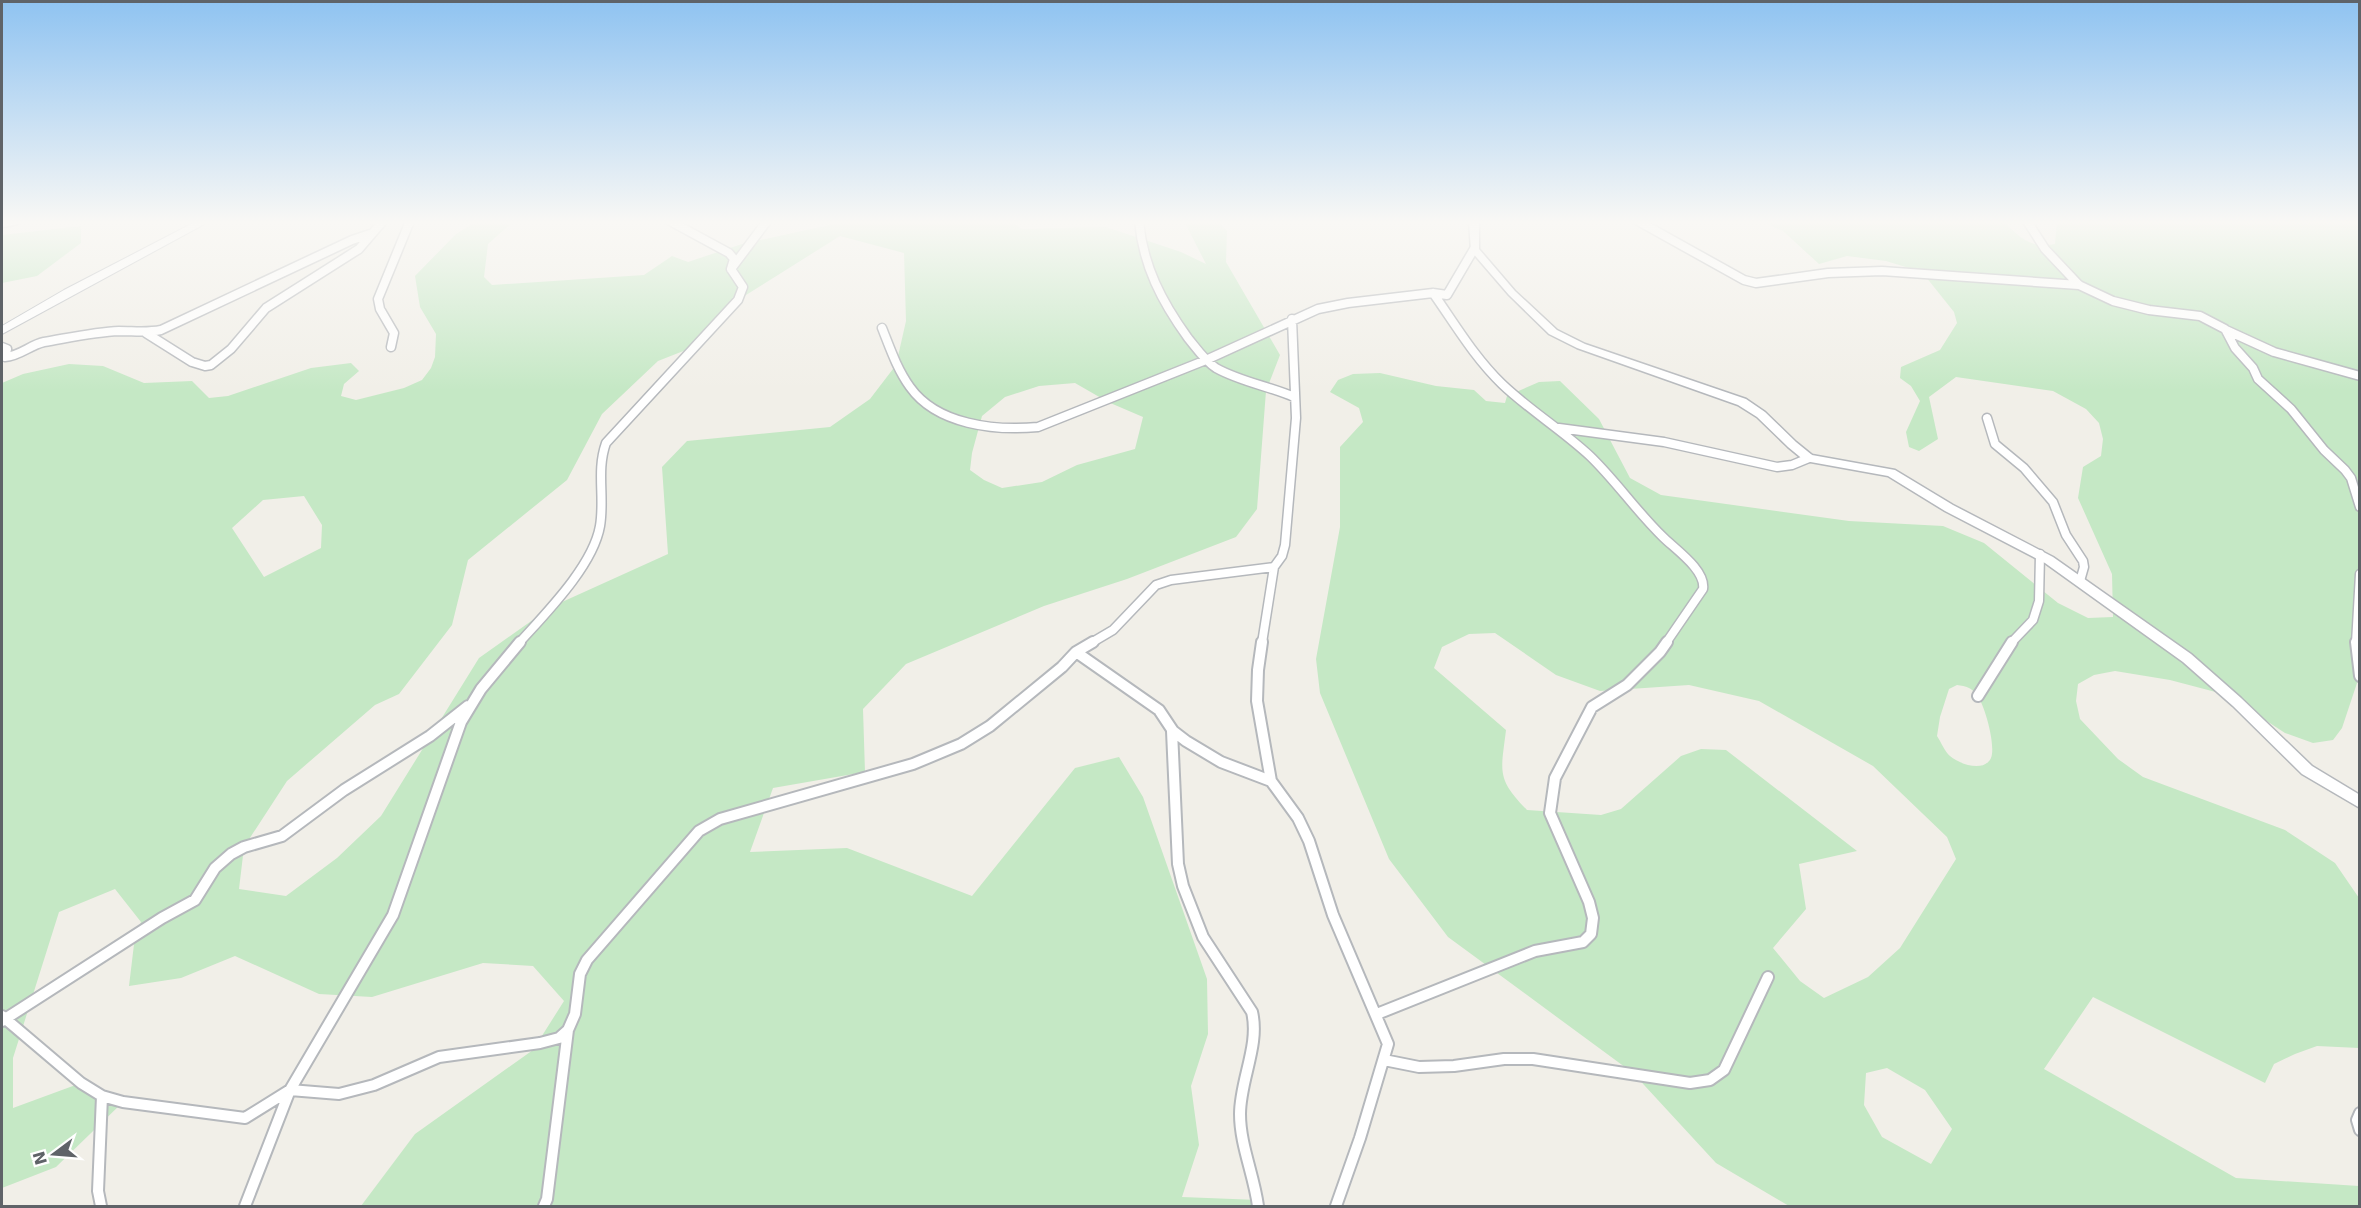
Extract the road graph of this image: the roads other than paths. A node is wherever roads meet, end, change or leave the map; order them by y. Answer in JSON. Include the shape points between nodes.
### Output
{"nodes":[{"id":1,"x":96,"y":277,"type":"edge"},
{"id":2,"x":274,"y":277,"type":"edge"},
{"id":3,"x":314,"y":277,"type":"edge"},
{"id":4,"x":387,"y":277,"type":"edge"},
{"id":5,"x":737,"y":277,"type":"edge"},
{"id":6,"x":1152,"y":277,"type":"edge"},
{"id":7,"x":1457,"y":277,"type":"edge"},
{"id":8,"x":1499,"y":277,"type":"edge"},
{"id":9,"x":1739,"y":277,"type":"edge"},
{"id":10,"x":1797,"y":277,"type":"edge"},
{"id":11,"x":1972,"y":277,"type":"edge"},
{"id":12,"x":2072,"y":277,"type":"edge"},
{"id":13,"x":2079,"y":285,"type":"junction"},
{"id":14,"x":1433,"y":292,"type":"junction"},
{"id":15,"x":1292,"y":319,"type":"junction"},
{"id":16,"x":882,"y":328,"type":"dead end"},
{"id":17,"x":2225,"y":329,"type":"junction"},
{"id":18,"x":2,"y":331,"type":"edge"},
{"id":19,"x":146,"y":333,"type":"junction"},
{"id":20,"x":2,"y":347,"type":"edge"},
{"id":21,"x":391,"y":347,"type":"dead end"},
{"id":22,"x":1206,"y":360,"type":"junction"},
{"id":23,"x":2360,"y":376,"type":"edge"},
{"id":24,"x":1294,"y":397,"type":"junction"},
{"id":25,"x":1987,"y":418,"type":"dead end"},
{"id":26,"x":1559,"y":428,"type":"junction"},
{"id":27,"x":1809,"y":458,"type":"junction"},
{"id":28,"x":2360,"y":507,"type":"edge"},
{"id":29,"x":2040,"y":554,"type":"junction"},
{"id":30,"x":1274,"y":567,"type":"junction"},
{"id":31,"x":2360,"y":574,"type":"edge"},
{"id":32,"x":2080,"y":581,"type":"junction"},
{"id":33,"x":1076,"y":652,"type":"junction"},
{"id":34,"x":2360,"y":676,"type":"edge"},
{"id":35,"x":1978,"y":696,"type":"dead end"},
{"id":36,"x":470,"y":705,"type":"junction"},
{"id":37,"x":1172,"y":731,"type":"junction"},
{"id":38,"x":1271,"y":781,"type":"junction"},
{"id":39,"x":2360,"y":802,"type":"edge"},
{"id":40,"x":1768,"y":977,"type":"dead end"},
{"id":41,"x":1377,"y":1014,"type":"junction"},
{"id":42,"x":2,"y":1019,"type":"edge"},
{"id":43,"x":568,"y":1030,"type":"junction"},
{"id":44,"x":1384,"y":1060,"type":"junction"},
{"id":45,"x":290,"y":1090,"type":"junction"},
{"id":46,"x":102,"y":1096,"type":"junction"},
{"id":47,"x":2360,"y":1113,"type":"edge"},
{"id":48,"x":2360,"y":1130,"type":"edge"},
{"id":49,"x":101,"y":1206,"type":"edge"},
{"id":50,"x":245,"y":1206,"type":"edge"},
{"id":51,"x":544,"y":1206,"type":"edge"},
{"id":52,"x":1258,"y":1206,"type":"edge"},
{"id":53,"x":1336,"y":1206,"type":"edge"}],
"edges":[{"from":1,"to":18,"type":"main road"},
{"from":2,"to":19,"type":"street","via":[[184,321]]},
{"from":3,"to":19,"type":"street","via":[[266,308],[212,365],[192,362]]},
{"from":4,"to":21,"type":"street","via":[[378,299],[394,333]]},
{"from":5,"to":36,"type":"street","via":[[743,287],[738,300],[602,450],[598,535],[590,554]]},
{"from":6,"to":22,"type":"street","via":[[1175,320]]},
{"from":7,"to":14,"type":"street","via":[[1447,295]]},
{"from":8,"to":27,"type":"street","via":[[1541,321],[1565,339],[1755,408]]},
{"from":9,"to":10,"type":"street","via":[[1756,283]]},
{"from":11,"to":13,"type":"street"},
{"from":12,"to":13,"type":"street"},
{"from":13,"to":17,"type":"street","via":[[2113,301],[2200,316]]},
{"from":14,"to":15,"type":"street","via":[[1339,304]]},
{"from":14,"to":26,"type":"street","via":[[1478,358],[1503,385]]},
{"from":15,"to":22,"type":"street"},
{"from":15,"to":24,"type":"street"},
{"from":16,"to":22,"type":"street","via":[[906,381],[926,405],[942,414],[1009,430],[1056,421]]},
{"from":17,"to":23,"type":"street","via":[[2263,347]]},
{"from":17,"to":28,"type":"street","via":[[2258,379],[2345,470]]},
{"from":19,"to":20,"type":"street","via":[[118,331],[40,343],[30,346],[22,355],[7,357],[7,349]]},
{"from":22,"to":24,"type":"street","via":[[1236,378]]},
{"from":24,"to":30,"type":"street","via":[[1296,417],[1285,545]]},
{"from":25,"to":32,"type":"street","via":[[1995,444],[2024,468],[2053,502],[2066,536],[2083,561]]},
{"from":26,"to":27,"type":"street","via":[[1664,442],[1777,467]]},
{"from":26,"to":41,"type":"street","via":[[1697,570],[1703,577],[1702,589],[1660,652],[1628,685],[1592,707],[1556,778],[1550,813],[1589,902],[1591,934],[1583,942],[1535,951]]},
{"from":27,"to":29,"type":"street","via":[[1891,472],[1949,508]]},
{"from":29,"to":32,"type":"street"},
{"from":29,"to":35,"type":"street","via":[[2041,583],[2033,620],[2008,646]]},
{"from":30,"to":33,"type":"street","via":[[1156,585],[1113,630]]},
{"from":30,"to":38,"type":"street","via":[[1257,701]]},
{"from":31,"to":34,"type":"street","via":[[2356,647]]},
{"from":32,"to":39,"type":"street","via":[[2213,679],[2307,770]]},
{"from":33,"to":37,"type":"street","via":[[1159,710]]},
{"from":33,"to":43,"type":"street","via":[[990,726],[961,744],[913,764],[720,819],[699,831],[587,960],[580,974],[575,1014]]},
{"from":36,"to":42,"type":"street","via":[[282,836],[231,854],[215,868],[195,900]]},
{"from":36,"to":45,"type":"street","via":[[393,915]]},
{"from":37,"to":38,"type":"street","via":[[1225,765]]},
{"from":37,"to":52,"type":"street","via":[[1177,848],[1183,886],[1203,937],[1252,1012],[1255,1024],[1240,1114]]},
{"from":38,"to":41,"type":"street","via":[[1298,818],[1309,841],[1333,915]]},
{"from":40,"to":44,"type":"street","via":[[1724,1070],[1710,1080],[1690,1083],[1533,1059],[1419,1067]]},
{"from":41,"to":44,"type":"street","via":[[1388,1044]]},
{"from":42,"to":46,"type":"street"},
{"from":43,"to":45,"type":"street","via":[[559,1038],[540,1043],[439,1057],[374,1085],[339,1094]]},
{"from":43,"to":51,"type":"street","via":[[548,1199]]},
{"from":44,"to":53,"type":"street"},
{"from":45,"to":46,"type":"street","via":[[245,1118]]},
{"from":45,"to":50,"type":"street"},
{"from":46,"to":49,"type":"street","via":[[98,1191]]},
{"from":47,"to":48,"type":"street","via":[[2356,1120]]}]}
